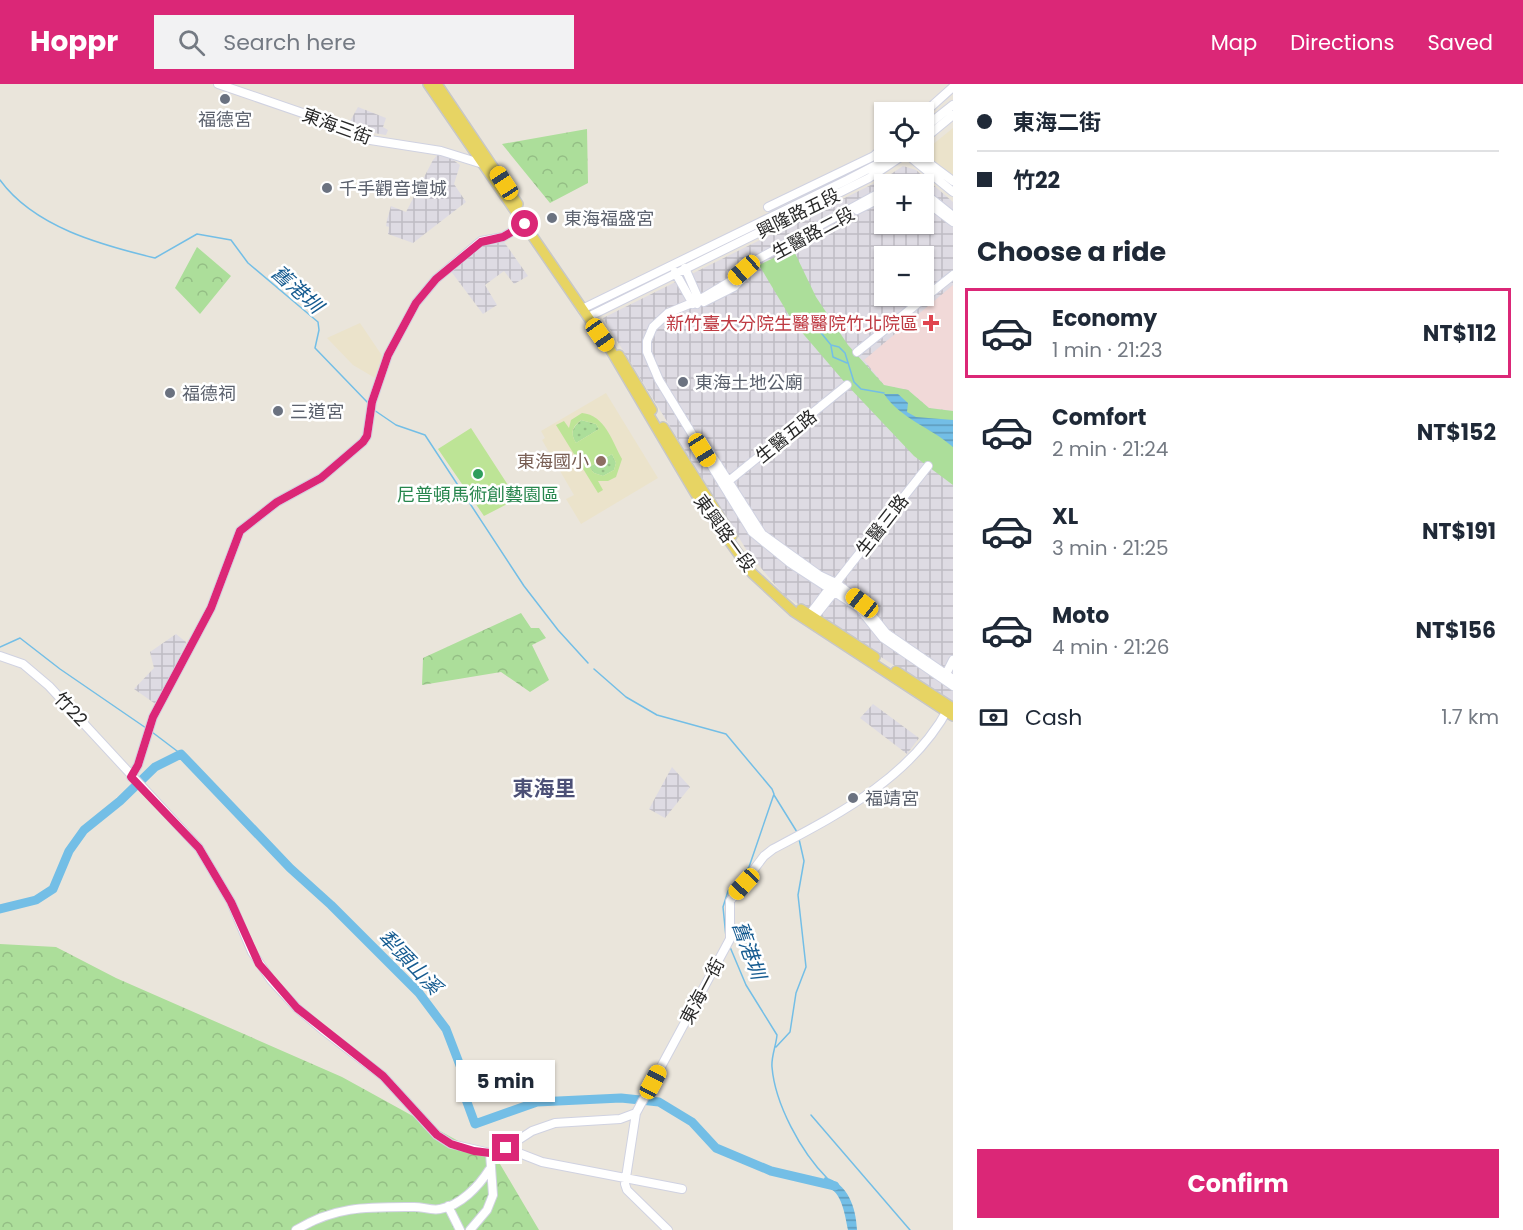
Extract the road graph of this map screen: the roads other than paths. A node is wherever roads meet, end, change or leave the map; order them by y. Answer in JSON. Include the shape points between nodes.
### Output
{"nodes":[{"id":1,"x":218,"y":84,"type":"edge"},
{"id":2,"x":428,"y":84,"type":"edge"},
{"id":3,"x":437,"y":84,"type":"edge"},
{"id":4,"x":953,"y":87,"type":"edge"},
{"id":5,"x":934,"y":104,"type":"edge"},
{"id":6,"x":953,"y":105,"type":"edge"},
{"id":7,"x":953,"y":115,"type":"edge"},
{"id":8,"x":934,"y":120,"type":"edge"},
{"id":9,"x":934,"y":131,"type":"edge"},
{"id":10,"x":874,"y":156,"type":"edge"},
{"id":11,"x":880,"y":162,"type":"edge"},
{"id":12,"x":892,"y":162,"type":"edge"},
{"id":13,"x":918,"y":162,"type":"edge"},
{"id":14,"x":927,"y":162,"type":"edge"},
{"id":15,"x":488,"y":165,"type":"junction"},
{"id":16,"x":953,"y":181,"type":"edge"},
{"id":17,"x":953,"y":192,"type":"edge"},
{"id":18,"x":874,"y":196,"type":"edge"},
{"id":19,"x":934,"y":201,"type":"edge"},
{"id":20,"x":874,"y":202,"type":"edge"},
{"id":21,"x":768,"y":207,"type":"dead end"},
{"id":22,"x":934,"y":208,"type":"edge"},
{"id":23,"x":953,"y":216,"type":"edge"},
{"id":24,"x":527,"y":222,"type":"junction"},
{"id":25,"x":953,"y":222,"type":"edge"},
{"id":26,"x":685,"y":268,"type":"junction"},
{"id":27,"x":675,"y":272,"type":"junction"},
{"id":28,"x":953,"y":275,"type":"edge"},
{"id":29,"x":695,"y":303,"type":"junction"},
{"id":30,"x":588,"y":311,"type":"junction"},
{"id":31,"x":857,"y":352,"type":"dead end"},
{"id":32,"x":847,"y":385,"type":"dead end"},
{"id":33,"x":928,"y":466,"type":"dead end"},
{"id":34,"x":727,"y":483,"type":"junction"},
{"id":35,"x":833,"y":587,"type":"junction"},
{"id":36,"x":812,"y":618,"type":"junction"},
{"id":37,"x":0,"y":656,"type":"edge"},
{"id":38,"x":953,"y":660,"type":"edge"},
{"id":39,"x":947,"y":677,"type":"edge"},
{"id":40,"x":953,"y":686,"type":"edge"},
{"id":41,"x":950,"y":711,"type":"edge"},
{"id":42,"x":131,"y":777,"type":"junction"},
{"id":43,"x":636,"y":1113,"type":"junction"},
{"id":44,"x":506,"y":1148,"type":"junction"},
{"id":45,"x":490,"y":1153,"type":"junction"},
{"id":46,"x":489,"y":1170,"type":"junction"},
{"id":47,"x":624,"y":1178,"type":"junction"},
{"id":48,"x":682,"y":1189,"type":"dead end"},
{"id":49,"x":448,"y":1206,"type":"junction"},
{"id":50,"x":296,"y":1230,"type":"edge"},
{"id":51,"x":460,"y":1230,"type":"edge"},
{"id":52,"x":470,"y":1230,"type":"edge"},
{"id":53,"x":668,"y":1230,"type":"edge"}],
"edges":[{"from":1,"to":15,"type":"street","name":"東海三街","via":[[320,119],[364,139],[441,151]]},
{"from":2,"to":15,"type":"main road"},
{"from":3,"to":15,"type":"main road"},
{"from":4,"to":5,"type":"street"},
{"from":6,"to":8,"type":"street"},
{"from":7,"to":9,"type":"street"},
{"from":10,"to":21,"type":"street"},
{"from":11,"to":30,"type":"street","name":"興隆路五段"},
{"from":12,"to":26,"type":"street","name":"興隆路五段","via":[[869,178]]},
{"from":13,"to":17,"type":"street"},
{"from":14,"to":16,"type":"street"},
{"from":15,"to":24,"type":"main road","name":"東興路一段"},
{"from":18,"to":29,"type":"street","name":"生醫路二段","via":[[758,259]]},
{"from":19,"to":23,"type":"street"},
{"from":20,"to":29,"type":"street","name":"生醫路二段","via":[[757,264],[734,287]]},
{"from":22,"to":25,"type":"street"},
{"from":24,"to":30,"type":"main road","name":"東興路一段"},
{"from":24,"to":42,"type":"street","via":[[503,237],[481,242],[436,279],[416,303],[388,355],[363,442],[321,478],[277,502],[240,531],[211,608],[151,723]]},
{"from":26,"to":27,"type":"street","name":"興隆路五段"},
{"from":26,"to":29,"type":"street"},
{"from":27,"to":29,"type":"street"},
{"from":27,"to":30,"type":"street","name":"興隆路五段"},
{"from":28,"to":31,"type":"street"},
{"from":29,"to":34,"type":"street","name":"生醫路二段","via":[[668,313],[653,327],[647,352],[659,380]]},
{"from":30,"to":36,"type":"main road","name":"東興路一段","via":[[695,493],[736,552],[778,599]]},
{"from":32,"to":34,"type":"street","name":"生醫五路"},
{"from":33,"to":35,"type":"street","name":"生醫三路"},
{"from":34,"to":35,"type":"street","name":"生醫路二段","via":[[762,534]]},
{"from":35,"to":36,"type":"street","name":"生醫三路"},
{"from":35,"to":39,"type":"street","name":"生醫路二段","via":[[862,603],[886,633]]},
{"from":36,"to":41,"type":"main road","name":"東興路一段"},
{"from":37,"to":42,"type":"street","name":"竹22","number":"竹22","via":[[23,664],[49,686]]},
{"from":38,"to":39,"type":"street"},
{"from":39,"to":40,"type":"street","name":"生醫路二段"},
{"from":41,"to":43,"type":"street","name":"東海一街","via":[[893,775],[855,804],[764,856],[730,901],[728,942]]},
{"from":42,"to":45,"type":"street","number":"竹22","via":[[199,848],[231,902],[259,964],[297,1008],[383,1076],[437,1135],[451,1144]]},
{"from":43,"to":44,"type":"street","via":[[620,1119],[555,1124],[532,1131]]},
{"from":43,"to":47,"type":"street"},
{"from":44,"to":45,"type":"street"},
{"from":44,"to":47,"type":"street","via":[[542,1162]]},
{"from":45,"to":46,"type":"street"},
{"from":46,"to":49,"type":"street","via":[[472,1191]]},
{"from":46,"to":52,"type":"street","via":[[494,1178],[493,1195],[487,1210]]},
{"from":47,"to":48,"type":"street"},
{"from":47,"to":53,"type":"street","via":[[627,1190]]},
{"from":49,"to":50,"type":"street","via":[[344,1210]]},
{"from":49,"to":51,"type":"street"}]}
